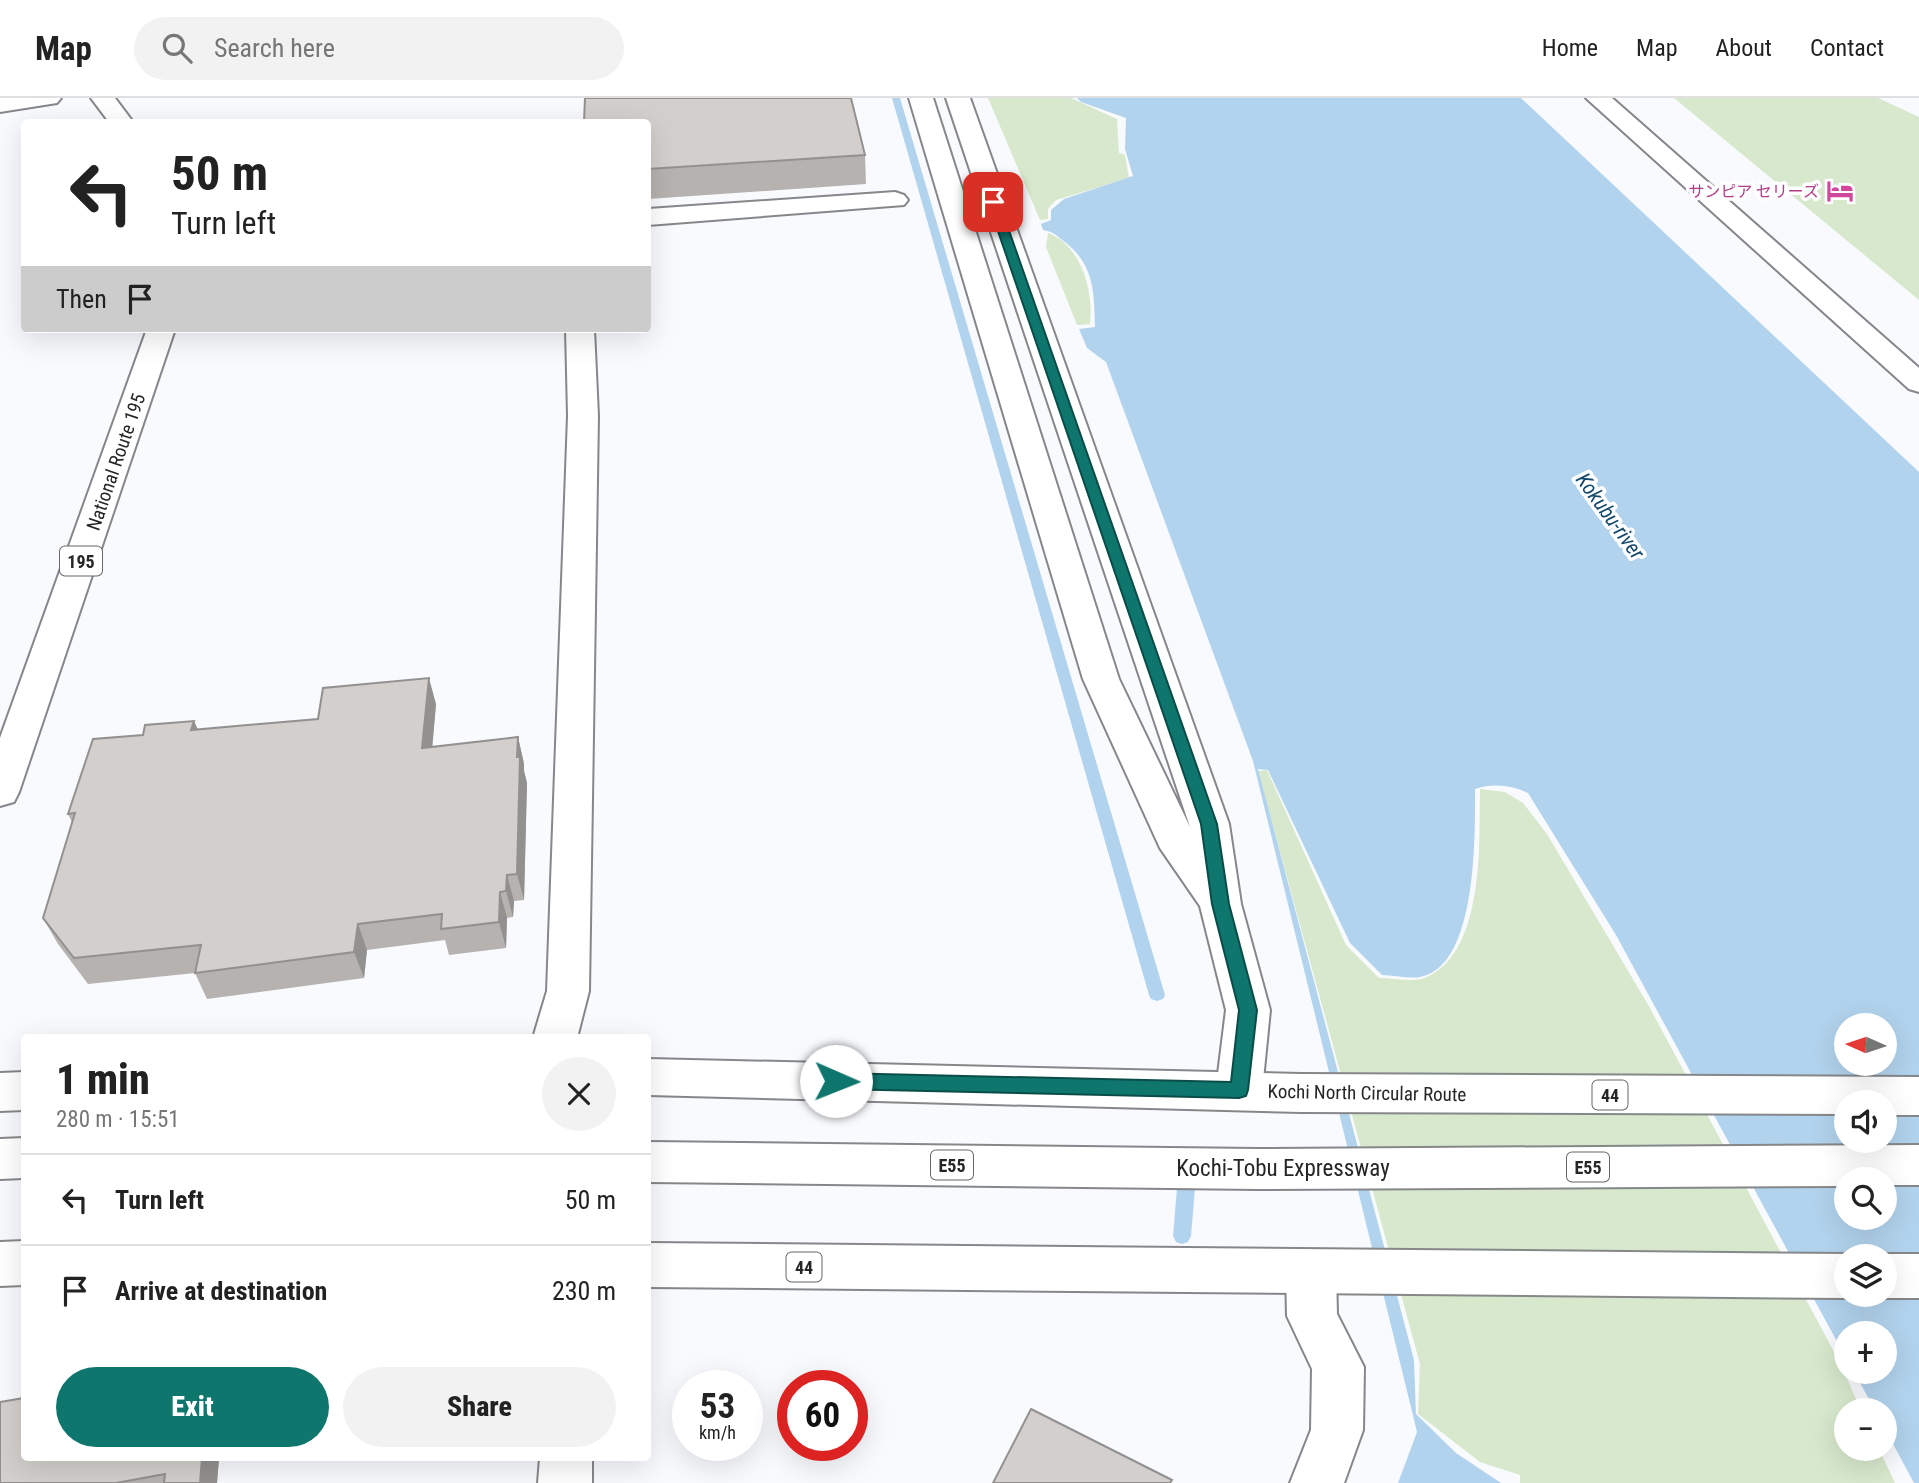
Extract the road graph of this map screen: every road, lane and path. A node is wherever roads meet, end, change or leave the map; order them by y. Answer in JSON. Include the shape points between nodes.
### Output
{"nodes":[{"id":1,"x":49,"y":98,"type":"edge"},
{"id":2,"x":103,"y":98,"type":"edge"},
{"id":3,"x":921,"y":98,"type":"edge"},
{"id":4,"x":958,"y":98,"type":"edge"},
{"id":5,"x":1598,"y":98,"type":"edge"},
{"id":6,"x":0,"y":105,"type":"edge"},
{"id":7,"x":119,"y":119,"type":"edge"},
{"id":8,"x":895,"y":200,"type":"dead end"},
{"id":9,"x":651,"y":217,"type":"edge"},
{"id":10,"x":160,"y":333,"type":"edge"},
{"id":11,"x":580,"y":333,"type":"edge"},
{"id":12,"x":1919,"y":383,"type":"edge"},
{"id":13,"x":0,"y":792,"type":"edge"},
{"id":14,"x":1220,"y":904,"type":"junction"},
{"id":15,"x":556,"y":1034,"type":"edge"},
{"id":16,"x":651,"y":1077,"type":"edge"},
{"id":17,"x":1239,"y":1090,"type":"junction"},
{"id":18,"x":21,"y":1091,"type":"edge"},
{"id":19,"x":0,"y":1092,"type":"edge"},
{"id":20,"x":1919,"y":1096,"type":"edge"},
{"id":21,"x":21,"y":1158,"type":"edge"},
{"id":22,"x":0,"y":1159,"type":"edge"},
{"id":23,"x":651,"y":1162,"type":"edge"},
{"id":24,"x":1919,"y":1166,"type":"edge"},
{"id":25,"x":1257,"y":1169,"type":"junction"},
{"id":26,"x":1834,"y":1184,"type":"edge"},
{"id":27,"x":1897,"y":1186,"type":"edge"},
{"id":28,"x":1919,"y":1187,"type":"edge"},
{"id":29,"x":21,"y":1263,"type":"edge"},
{"id":30,"x":0,"y":1264,"type":"edge"},
{"id":31,"x":651,"y":1265,"type":"edge"},
{"id":32,"x":1311,"y":1273,"type":"junction"},
{"id":33,"x":1834,"y":1276,"type":"edge"},
{"id":34,"x":1897,"y":1276,"type":"edge"},
{"id":35,"x":1919,"y":1276,"type":"edge"},
{"id":36,"x":566,"y":1461,"type":"edge"},
{"id":37,"x":565,"y":1483,"type":"edge"},
{"id":38,"x":1317,"y":1483,"type":"edge"}],
"edges":[{"from":1,"to":6,"type":"main road"},
{"from":2,"to":7,"type":"main road"},
{"from":3,"to":14,"type":"main road","via":[[1101,680],[1180,848]]},
{"from":4,"to":14,"type":"main road","via":[[1209,824]]},
{"from":5,"to":12,"type":"main road"},
{"from":8,"to":9,"type":"main road"},
{"from":10,"to":13,"type":"main road","name":"National Route 195","number":"195"},
{"from":11,"to":15,"type":"main road","via":[[583,416],[568,991]]},
{"from":14,"to":17,"type":"main road","via":[[1248,1010]]},
{"from":16,"to":17,"type":"main road","name":"Kochi North Circular Route","number":"44"},
{"from":17,"to":20,"type":"main road","name":"Kochi North Circular Route","number":"44"},
{"from":18,"to":19,"type":"main road"},
{"from":21,"to":22,"type":"main road"},
{"from":23,"to":25,"type":"main road","name":"Kochi-Tobu Expressway","number":"E55"},
{"from":24,"to":25,"type":"main road","name":"Kochi-Tobu Expressway","number":"E55"},
{"from":25,"to":26,"type":"main road","via":[[1490,1170]]},
{"from":27,"to":28,"type":"main road"},
{"from":29,"to":30,"type":"main road"},
{"from":31,"to":32,"type":"main road","number":"44"},
{"from":32,"to":33,"type":"main road","number":"44"},
{"from":32,"to":38,"type":"main road","via":[[1312,1316],[1338,1367],[1337,1430]]},
{"from":34,"to":35,"type":"main road"},
{"from":36,"to":37,"type":"main road"}]}
